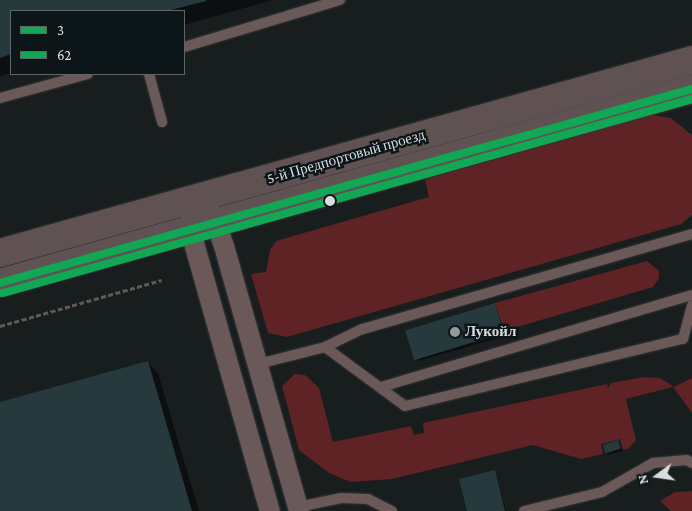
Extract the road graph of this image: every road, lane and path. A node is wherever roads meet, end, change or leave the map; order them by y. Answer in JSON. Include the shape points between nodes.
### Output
{"nodes":[{"id":1,"x":308,"y":0,"type":"edge"},
{"id":2,"x":340,"y":0,"type":"edge"},
{"id":3,"x":302,"y":11,"type":"junction"},
{"id":4,"x":185,"y":47,"type":"edge"},
{"id":5,"x":692,"y":60,"type":"edge"},
{"id":6,"x":84,"y":75,"type":"edge"},
{"id":7,"x":150,"y":75,"type":"edge"},
{"id":8,"x":692,"y":89,"type":"edge"},
{"id":9,"x":0,"y":98,"type":"edge"},
{"id":10,"x":162,"y":122,"type":"dead end"},
{"id":11,"x":216,"y":222,"type":"junction"},
{"id":12,"x":190,"y":229,"type":"junction"},
{"id":13,"x":692,"y":234,"type":"edge"},
{"id":14,"x":0,"y":254,"type":"edge"},
{"id":15,"x":162,"y":280,"type":"dead end"},
{"id":16,"x":0,"y":283,"type":"edge"},
{"id":17,"x":692,"y":295,"type":"edge"},
{"id":18,"x":692,"y":305,"type":"edge"},
{"id":19,"x":0,"y":326,"type":"edge"},
{"id":20,"x":325,"y":347,"type":"junction"},
{"id":21,"x":258,"y":364,"type":"junction"},
{"id":22,"x":381,"y":387,"type":"junction"},
{"id":23,"x":692,"y":463,"type":"edge"},
{"id":24,"x":298,"y":509,"type":"edge"},
{"id":25,"x":270,"y":511,"type":"edge"},
{"id":26,"x":392,"y":511,"type":"edge"},
{"id":27,"x":524,"y":511,"type":"edge"}],
"edges":[{"from":1,"to":3,"type":"lane"},
{"from":2,"to":3,"type":"lane"},
{"from":3,"to":4,"type":"lane","via":[[269,24]]},
{"from":5,"to":14,"type":"street","name":"5-й Предпортовый проезд"},
{"from":6,"to":9,"type":"lane"},
{"from":7,"to":10,"type":"lane"},
{"from":8,"to":11,"type":"street","name":"5-й Предпортовый проезд"},
{"from":11,"to":12,"type":"street","name":"5-й Предпортовый проезд"},
{"from":11,"to":21,"type":"street"},
{"from":12,"to":16,"type":"street","name":"5-й Предпортовый проезд"},
{"from":12,"to":25,"type":"street"},
{"from":13,"to":20,"type":"lane","via":[[362,329]]},
{"from":15,"to":19,"type":"path"},
{"from":17,"to":22,"type":"lane"},
{"from":18,"to":22,"type":"lane","via":[[683,339],[406,406]]},
{"from":20,"to":21,"type":"lane"},
{"from":20,"to":22,"type":"lane"},
{"from":21,"to":24,"type":"street"},
{"from":23,"to":27,"type":"lane","via":[[687,460],[653,463],[602,492]]},
{"from":24,"to":26,"type":"lane","via":[[341,498],[368,499]]}]}
